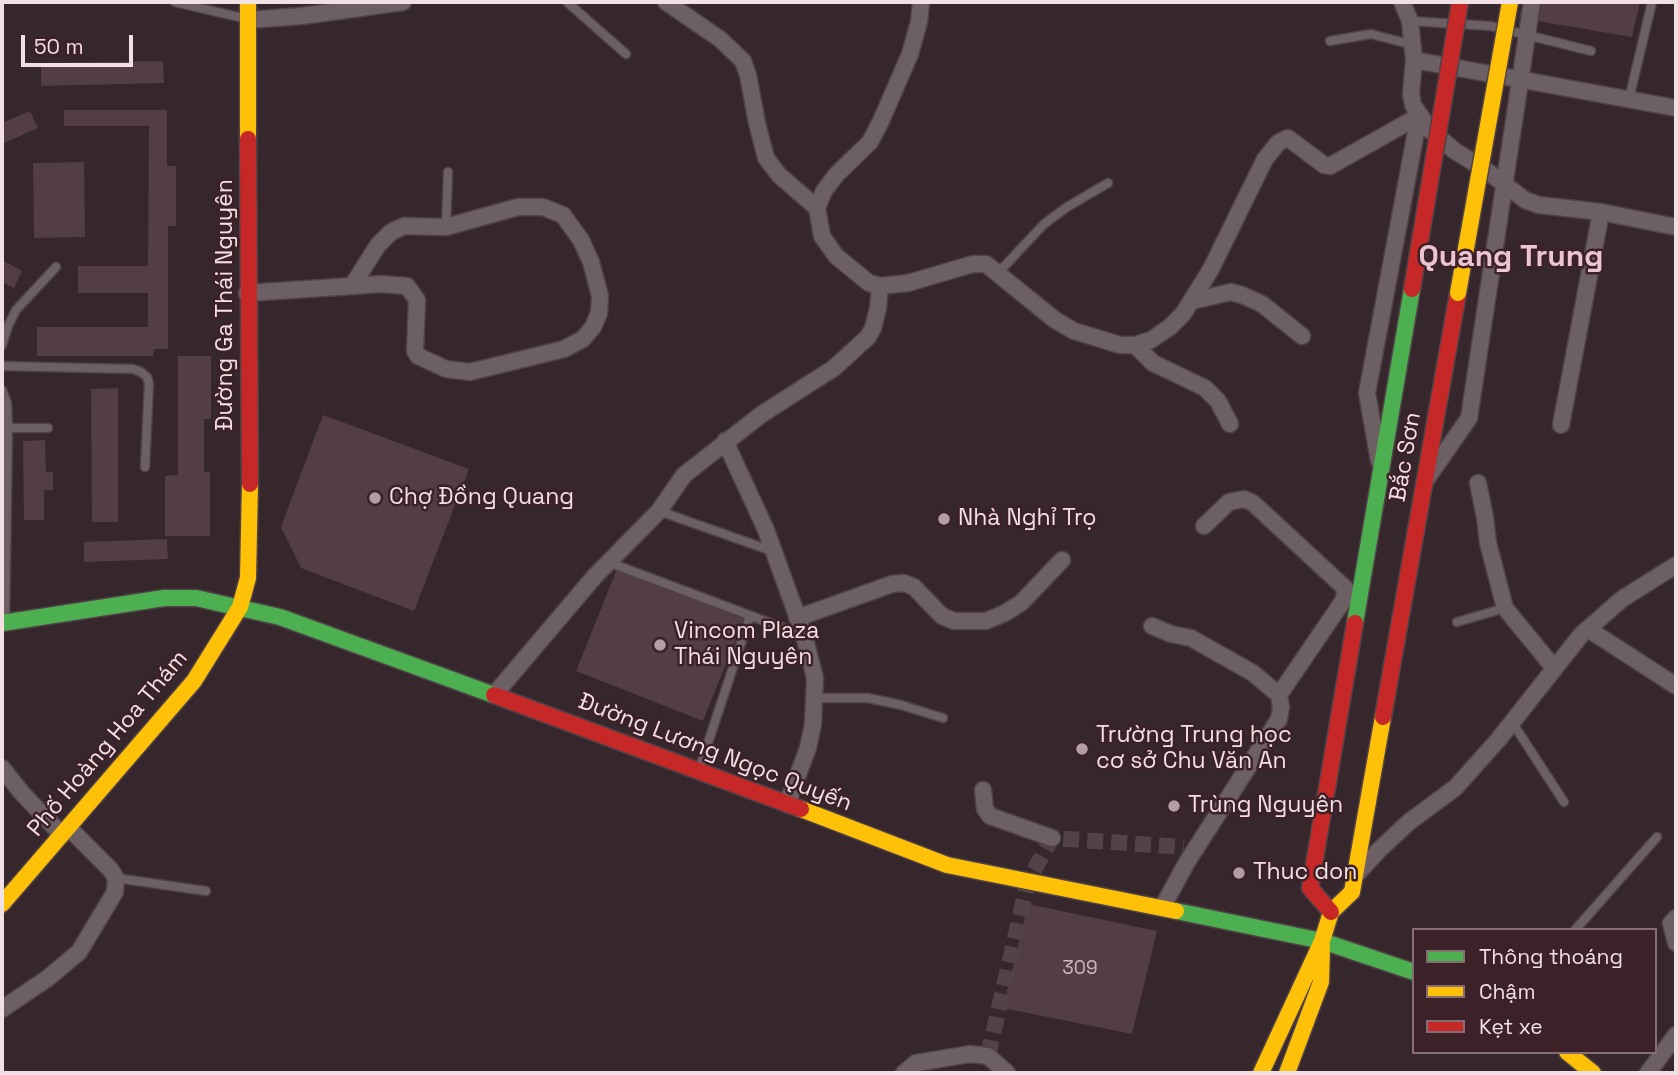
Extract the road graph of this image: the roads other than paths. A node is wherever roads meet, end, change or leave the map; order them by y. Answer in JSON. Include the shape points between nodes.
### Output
{"nodes":[{"id":1,"x":175,"y":2,"type":"edge"},
{"id":2,"x":248,"y":2,"type":"edge"},
{"id":3,"x":403,"y":2,"type":"edge"},
{"id":4,"x":567,"y":2,"type":"edge"},
{"id":5,"x":666,"y":2,"type":"edge"},
{"id":6,"x":921,"y":2,"type":"edge"},
{"id":7,"x":1402,"y":2,"type":"edge"},
{"id":8,"x":1417,"y":2,"type":"edge"},
{"id":9,"x":1460,"y":2,"type":"edge"},
{"id":10,"x":1510,"y":2,"type":"edge"},
{"id":11,"x":1532,"y":2,"type":"edge"},
{"id":12,"x":1652,"y":2,"type":"edge"},
{"id":13,"x":248,"y":20,"type":"junction"},
{"id":14,"x":1410,"y":21,"type":"junction"},
{"id":15,"x":1527,"y":34,"type":"junction"},
{"id":16,"x":1330,"y":41,"type":"dead end"},
{"id":17,"x":1591,"y":51,"type":"dead end"},
{"id":18,"x":1413,"y":53,"type":"junction"},
{"id":19,"x":626,"y":54,"type":"dead end"},
{"id":20,"x":1521,"y":80,"type":"junction"},
{"id":21,"x":1629,"y":99,"type":"junction"},
{"id":22,"x":1676,"y":108,"type":"edge"},
{"id":23,"x":1419,"y":116,"type":"junction"},
{"id":24,"x":447,"y":172,"type":"dead end"},
{"id":25,"x":1108,"y":183,"type":"dead end"},
{"id":26,"x":1503,"y":184,"type":"junction"},
{"id":27,"x":817,"y":208,"type":"junction"},
{"id":28,"x":1601,"y":212,"type":"junction"},
{"id":29,"x":446,"y":227,"type":"junction"},
{"id":30,"x":1676,"y":228,"type":"edge"},
{"id":31,"x":56,"y":267,"type":"dead end"},
{"id":32,"x":998,"y":273,"type":"junction"},
{"id":33,"x":352,"y":286,"type":"junction"},
{"id":34,"x":880,"y":286,"type":"junction"},
{"id":35,"x":247,"y":293,"type":"junction"},
{"id":36,"x":1192,"y":301,"type":"junction"},
{"id":37,"x":1301,"y":336,"type":"dead end"},
{"id":38,"x":2,"y":345,"type":"edge"},
{"id":39,"x":1135,"y":345,"type":"junction"},
{"id":40,"x":2,"y":366,"type":"edge"},
{"id":41,"x":2,"y":390,"type":"edge"},
{"id":42,"x":1230,"y":424,"type":"dead end"},
{"id":43,"x":1561,"y":425,"type":"dead end"},
{"id":44,"x":5,"y":428,"type":"edge"},
{"id":45,"x":48,"y":428,"type":"dead end"},
{"id":46,"x":725,"y":441,"type":"junction"},
{"id":47,"x":145,"y":467,"type":"dead end"},
{"id":48,"x":1381,"y":471,"type":"junction"},
{"id":49,"x":1425,"y":481,"type":"junction"},
{"id":50,"x":1478,"y":483,"type":"dead end"},
{"id":51,"x":659,"y":511,"type":"junction"},
{"id":52,"x":1205,"y":526,"type":"dead end"},
{"id":53,"x":773,"y":551,"type":"junction"},
{"id":54,"x":1062,"y":560,"type":"dead end"},
{"id":55,"x":608,"y":562,"type":"junction"},
{"id":56,"x":1676,"y":565,"type":"edge"},
{"id":57,"x":240,"y":607,"type":"junction"},
{"id":58,"x":1505,"y":608,"type":"junction"},
{"id":59,"x":750,"y":616,"type":"junction"},
{"id":60,"x":797,"y":618,"type":"junction"},
{"id":61,"x":4,"y":622,"type":"edge"},
{"id":62,"x":1457,"y":622,"type":"dead end"},
{"id":63,"x":1152,"y":626,"type":"dead end"},
{"id":64,"x":1588,"y":629,"type":"junction"},
{"id":65,"x":804,"y":635,"type":"junction"},
{"id":66,"x":1554,"y":668,"type":"junction"},
{"id":67,"x":1676,"y":686,"type":"edge"},
{"id":68,"x":494,"y":695,"type":"junction"},
{"id":69,"x":1279,"y":695,"type":"junction"},
{"id":70,"x":816,"y":698,"type":"junction"},
{"id":71,"x":943,"y":718,"type":"dead end"},
{"id":72,"x":1512,"y":722,"type":"junction"},
{"id":73,"x":2,"y":768,"type":"edge"},
{"id":74,"x":699,"y":770,"type":"junction"},
{"id":75,"x":983,"y":790,"type":"dead end"},
{"id":76,"x":1564,"y":802,"type":"dead end"},
{"id":77,"x":787,"y":804,"type":"junction"},
{"id":78,"x":66,"y":831,"type":"junction"},
{"id":79,"x":1657,"y":837,"type":"dead end"},
{"id":80,"x":1052,"y":838,"type":"dead end"},
{"id":81,"x":1354,"y":877,"type":"junction"},
{"id":82,"x":116,"y":878,"type":"junction"},
{"id":83,"x":206,"y":891,"type":"dead end"},
{"id":84,"x":2,"y":904,"type":"edge"},
{"id":85,"x":1162,"y":908,"type":"junction"},
{"id":86,"x":1331,"y":912,"type":"junction"},
{"id":87,"x":1676,"y":918,"type":"edge"},
{"id":88,"x":1577,"y":928,"type":"edge"},
{"id":89,"x":1322,"y":941,"type":"junction"},
{"id":90,"x":1676,"y":943,"type":"edge"},
{"id":91,"x":1412,"y":971,"type":"edge"},
{"id":92,"x":2,"y":1009,"type":"edge"},
{"id":93,"x":1676,"y":1035,"type":"edge"},
{"id":94,"x":1569,"y":1054,"type":"edge"},
{"id":95,"x":904,"y":1073,"type":"edge"},
{"id":96,"x":1007,"y":1073,"type":"edge"},
{"id":97,"x":1261,"y":1073,"type":"edge"},
{"id":98,"x":1287,"y":1073,"type":"edge"},
{"id":99,"x":1593,"y":1073,"type":"edge"},
{"id":100,"x":1648,"y":1073,"type":"edge"}],
"edges":[{"from":1,"to":13,"type":"lane"},
{"from":2,"to":13,"type":"main road","name":"Đường Ga Thái Nguyên"},
{"from":3,"to":13,"type":"street"},
{"from":4,"to":19,"type":"lane"},
{"from":5,"to":27,"type":"street","via":[[743,61],[766,158]]},
{"from":6,"to":27,"type":"street","via":[[910,54],[881,121],[870,142],[824,191]]},
{"from":7,"to":14,"type":"street"},
{"from":8,"to":14,"type":"street"},
{"from":9,"to":48,"type":"main road","name":"Bắc Sơn","bridge":true},
{"from":10,"to":49,"type":"main road","name":"Bắc Sơn","bridge":true},
{"from":11,"to":15,"type":"street"},
{"from":12,"to":21,"type":"lane"},
{"from":13,"to":35,"type":"main road","name":"Đường Ga Thái Nguyên"},
{"from":14,"to":15,"type":"lane","via":[[1483,24]]},
{"from":14,"to":18,"type":"street"},
{"from":15,"to":17,"type":"lane"},
{"from":15,"to":20,"type":"street"},
{"from":16,"to":18,"type":"lane","via":[[1371,34]]},
{"from":18,"to":20,"type":"street"},
{"from":18,"to":23,"type":"street","via":[[1411,94]]},
{"from":20,"to":21,"type":"street"},
{"from":20,"to":26,"type":"street"},
{"from":21,"to":22,"type":"street"},
{"from":23,"to":26,"type":"street","via":[[1455,151]]},
{"from":23,"to":36,"type":"street","via":[[1330,166],[1288,138],[1278,142]]},
{"from":23,"to":48,"type":"street","via":[[1367,393]]},
{"from":24,"to":29,"type":"lane"},
{"from":25,"to":32,"type":"lane","via":[[1044,224]]},
{"from":26,"to":28,"type":"street","via":[[1539,205]]},
{"from":26,"to":49,"type":"street","via":[[1469,418]]},
{"from":27,"to":34,"type":"street","via":[[822,236],[836,256],[869,283]]},
{"from":28,"to":30,"type":"street"},
{"from":28,"to":43,"type":"street"},
{"from":29,"to":33,"type":"street","via":[[404,226],[391,232]]},
{"from":29,"to":33,"type":"street","via":[[518,208],[543,206],[563,215],[591,262],[600,296],[593,327],[583,339],[564,349],[470,372],[446,369],[423,360],[415,351],[417,300],[407,286]]},
{"from":31,"to":38,"type":"lane","via":[[16,310]]},
{"from":32,"to":34,"type":"street","via":[[986,264],[973,264],[908,283]]},
{"from":32,"to":39,"type":"street","via":[[1074,331]]},
{"from":33,"to":35,"type":"street"},
{"from":34,"to":46,"type":"street","via":[[873,328],[858,348]]},
{"from":35,"to":57,"type":"main road","name":"Đường Ga Thái Nguyên","via":[[248,578]]},
{"from":36,"to":37,"type":"street","via":[[1231,292],[1242,295],[1262,304]]},
{"from":36,"to":39,"type":"street","via":[[1170,327]]},
{"from":39,"to":42,"type":"street","via":[[1153,363],[1205,388]]},
{"from":40,"to":47,"type":"lane","via":[[141,372],[149,384]]},
{"from":41,"to":44,"type":"lane","via":[[7,403]]},
{"from":44,"to":45,"type":"lane"},
{"from":44,"to":61,"type":"lane"},
{"from":46,"to":51,"type":"street","via":[[684,475]]},
{"from":46,"to":53,"type":"street"},
{"from":48,"to":86,"type":"main road","name":"Bắc Sơn","via":[[1310,887]]},
{"from":49,"to":81,"type":"main road","name":"Bắc Sơn"},
{"from":50,"to":58,"type":"street"},
{"from":51,"to":53,"type":"lane"},
{"from":51,"to":55,"type":"street"},
{"from":52,"to":69,"type":"street","via":[[1229,502],[1244,499],[1253,503],[1346,589],[1343,601]]},
{"from":53,"to":60,"type":"street"},
{"from":54,"to":60,"type":"street","via":[[1021,603],[986,621],[954,621],[904,583]]},
{"from":55,"to":59,"type":"lane"},
{"from":55,"to":68,"type":"street"},
{"from":56,"to":64,"type":"street","via":[[1622,599]]},
{"from":57,"to":61,"type":"main road","name":"Đường Lương Ngọc Quyến","via":[[196,598],[164,598]]},
{"from":57,"to":68,"type":"main road","name":"Đường Lương Ngọc Quyến","via":[[280,617]]},
{"from":57,"to":78,"type":"main road","name":"Phố Hoàng Hoa Thám","via":[[194,681]]},
{"from":58,"to":62,"type":"lane"},
{"from":58,"to":66,"type":"street"},
{"from":59,"to":65,"type":"lane"},
{"from":59,"to":74,"type":"lane"},
{"from":60,"to":65,"type":"street"},
{"from":63,"to":69,"type":"street","via":[[1191,638],[1253,673]]},
{"from":64,"to":66,"type":"street"},
{"from":64,"to":67,"type":"street"},
{"from":65,"to":70,"type":"street","via":[[816,678]]},
{"from":66,"to":72,"type":"street"},
{"from":68,"to":74,"type":"main road","name":"Đường Lương Ngọc Quyến"},
{"from":69,"to":85,"type":"street","via":[[1279,719]]},
{"from":70,"to":71,"type":"lane","via":[[868,698]]},
{"from":70,"to":77,"type":"street","via":[[808,748]]},
{"from":72,"to":76,"type":"lane"},
{"from":72,"to":81,"type":"street","via":[[1455,788],[1409,822]]},
{"from":73,"to":78,"type":"street","via":[[21,792]]},
{"from":74,"to":77,"type":"main road","name":"Đường Lương Ngọc Quyến"},
{"from":75,"to":80,"type":"street","via":[[990,816]]},
{"from":77,"to":85,"type":"main road","name":"Đường Lương Ngọc Quyến","via":[[947,865]]},
{"from":78,"to":82,"type":"street"},
{"from":78,"to":84,"type":"main road","name":"Phố Hoàng Hoa Thám"},
{"from":79,"to":88,"type":"lane"},
{"from":81,"to":86,"type":"main road","name":"Bắc Sơn","via":[[1352,892]]},
{"from":82,"to":83,"type":"lane"},
{"from":82,"to":92,"type":"street","via":[[115,892],[79,951]]},
{"from":85,"to":89,"type":"main road","name":"Đường Lương Ngọc Quyến"},
{"from":86,"to":89,"type":"main road","name":"Bắc Sơn"},
{"from":87,"to":90,"type":"street","via":[[1671,923]]},
{"from":89,"to":91,"type":"main road","name":"Đường Lương Ngọc Quyến"},
{"from":89,"to":97,"type":"main road"},
{"from":89,"to":98,"type":"main road","via":[[1321,982]]},
{"from":93,"to":100,"type":"street"},
{"from":94,"to":99,"type":"main road"},
{"from":95,"to":96,"type":"street","via":[[916,1063],[970,1054],[988,1056]]}]}
